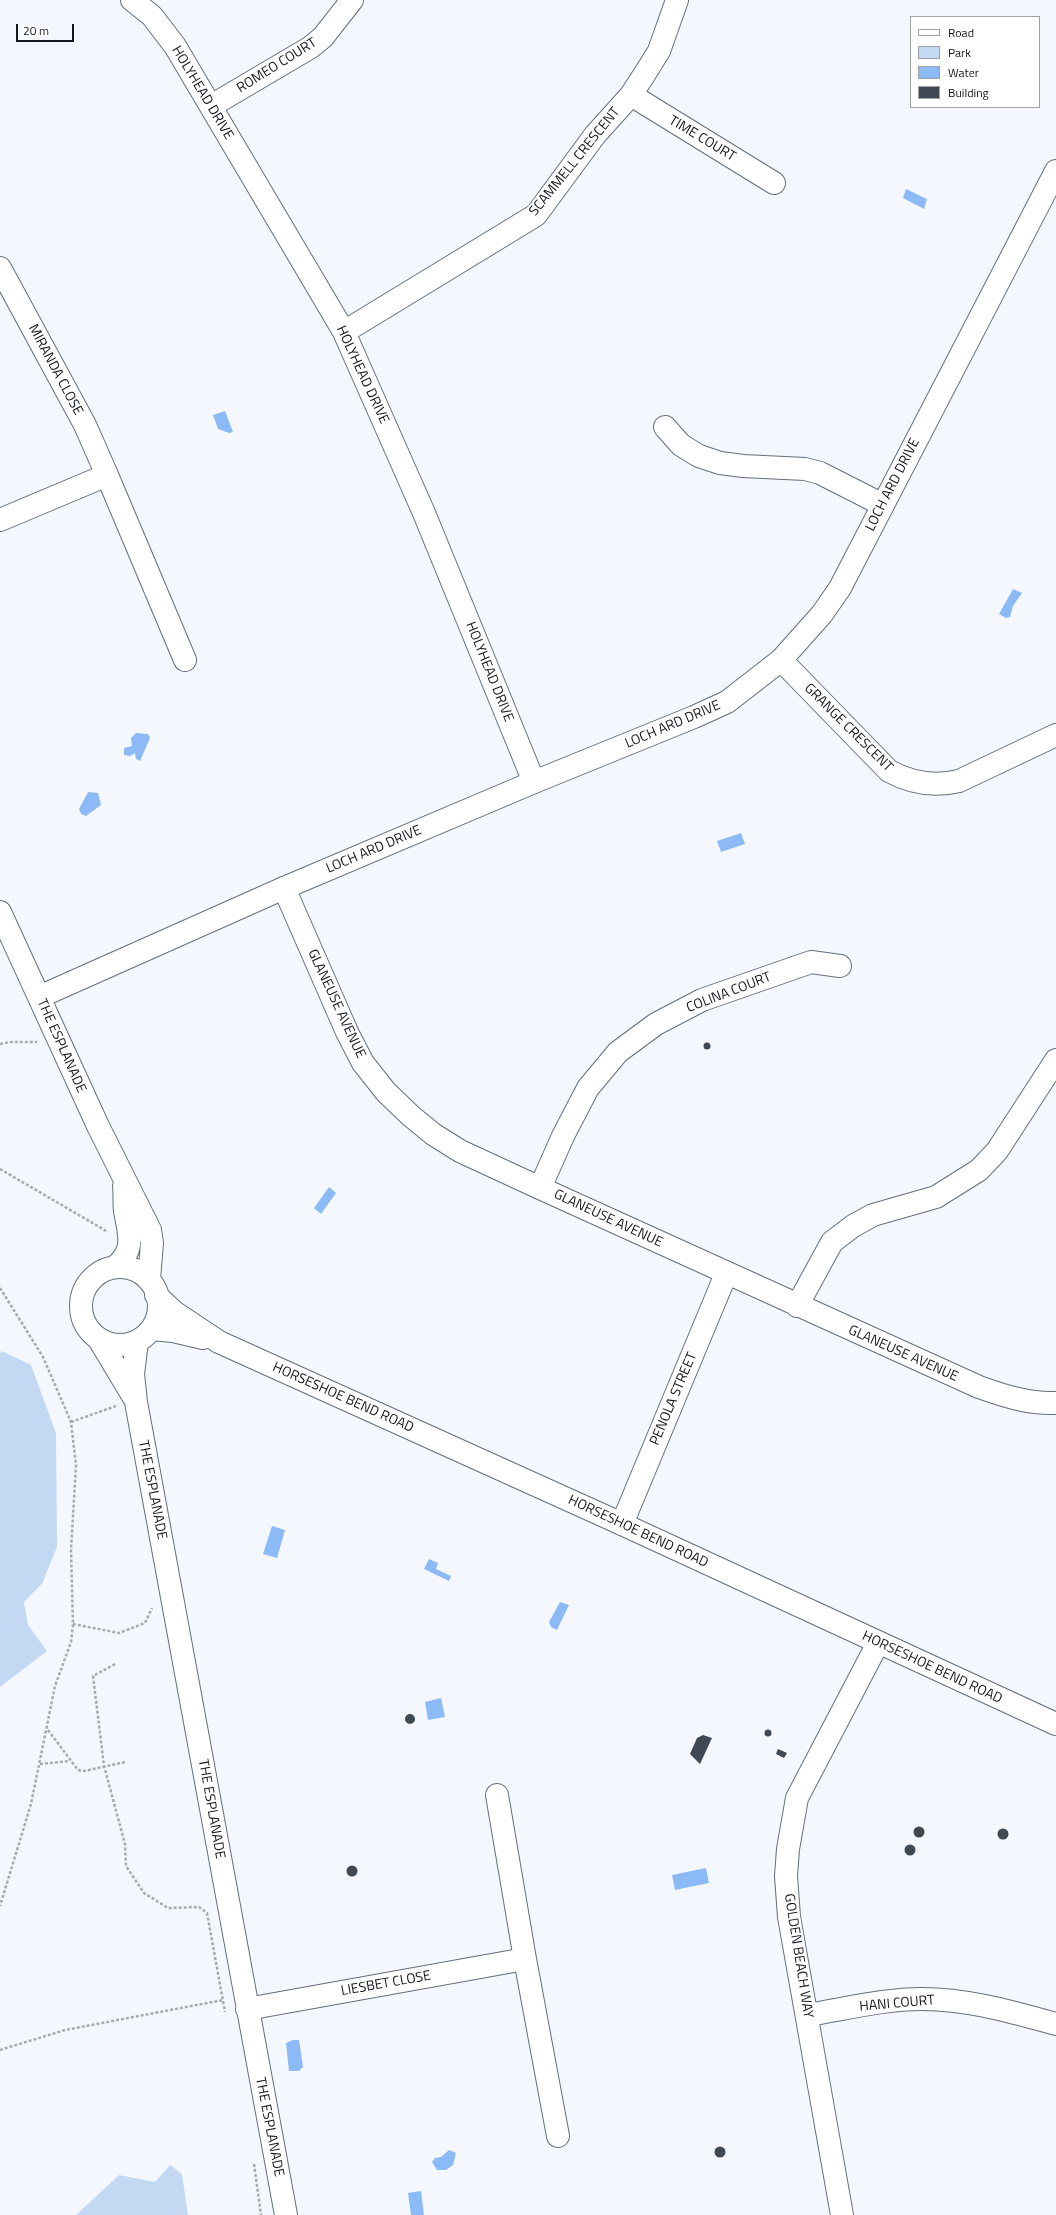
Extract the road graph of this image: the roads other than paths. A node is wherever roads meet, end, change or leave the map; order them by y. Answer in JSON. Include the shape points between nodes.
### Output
{"nodes":[{"id":1,"x":132,"y":0,"type":"edge"},
{"id":2,"x":352,"y":0,"type":"edge"},
{"id":3,"x":677,"y":0,"type":"edge"},
{"id":4,"x":631,"y":95,"type":"junction"},
{"id":5,"x":211,"y":106,"type":"junction"},
{"id":6,"x":1056,"y":171,"type":"edge"},
{"id":7,"x":774,"y":183,"type":"dead end"},
{"id":8,"x":0,"y":268,"type":"edge"},
{"id":9,"x":344,"y":332,"type":"junction"},
{"id":10,"x":665,"y":427,"type":"dead end"},
{"id":11,"x":107,"y":475,"type":"junction"},
{"id":12,"x":883,"y":505,"type":"junction"},
{"id":13,"x":0,"y":520,"type":"edge"},
{"id":14,"x":185,"y":660,"type":"dead end"},
{"id":15,"x":781,"y":660,"type":"junction"},
{"id":16,"x":1056,"y":735,"type":"edge"},
{"id":17,"x":534,"y":782,"type":"junction"},
{"id":18,"x":284,"y":888,"type":"junction"},
{"id":19,"x":0,"y":912,"type":"edge"},
{"id":20,"x":840,"y":966,"type":"dead end"},
{"id":21,"x":39,"y":997,"type":"junction"},
{"id":22,"x":1056,"y":1060,"type":"edge"},
{"id":23,"x":124,"y":1178,"type":"junction"},
{"id":24,"x":540,"y":1188,"type":"junction"},
{"id":25,"x":115,"y":1266,"type":"junction"},
{"id":26,"x":726,"y":1274,"type":"junction"},
{"id":27,"x":153,"y":1287,"type":"junction"},
{"id":28,"x":797,"y":1306,"type":"junction"},
{"id":29,"x":144,"y":1335,"type":"junction"},
{"id":30,"x":100,"y":1341,"type":"junction"},
{"id":31,"x":219,"y":1342,"type":"junction"},
{"id":32,"x":1056,"y":1403,"type":"edge"},
{"id":33,"x":125,"y":1404,"type":"junction"},
{"id":34,"x":622,"y":1524,"type":"junction"},
{"id":35,"x":878,"y":1643,"type":"junction"},
{"id":36,"x":1056,"y":1724,"type":"edge"},
{"id":37,"x":496,"y":1795,"type":"dead end"},
{"id":38,"x":525,"y":1959,"type":"junction"},
{"id":39,"x":247,"y":2009,"type":"junction"},
{"id":40,"x":807,"y":2015,"type":"junction"},
{"id":41,"x":1056,"y":2024,"type":"edge"},
{"id":42,"x":558,"y":2136,"type":"dead end"},
{"id":43,"x":286,"y":2215,"type":"edge"},
{"id":44,"x":842,"y":2215,"type":"edge"}],
"edges":[{"from":1,"to":5,"type":"street","name":"HOLYHEAD DRIVE","via":[[152,16],[165,32]]},
{"from":2,"to":5,"type":"street","name":"ROMEO COURT","via":[[323,37]]},
{"from":3,"to":4,"type":"street","name":"SCAMMELL CRESCENT","via":[[659,51]]},
{"from":4,"to":7,"type":"street","name":"TIME COURT"},
{"from":4,"to":9,"type":"street","name":"SCAMMELL CRESCENT","via":[[596,135],[536,215]]},
{"from":5,"to":9,"type":"street","name":"HOLYHEAD DRIVE"},
{"from":6,"to":12,"type":"street","name":"LOCH ARD DRIVE"},
{"from":8,"to":11,"type":"street","name":"MIRANDA CLOSE","via":[[85,425]]},
{"from":9,"to":17,"type":"street","name":"HOLYHEAD DRIVE","via":[[424,513]]},
{"from":10,"to":12,"type":"street","via":[[681,445],[699,456],[720,463],[742,466],[805,469]]},
{"from":11,"to":13,"type":"street"},
{"from":11,"to":14,"type":"street","name":"MIRANDA CLOSE"},
{"from":12,"to":15,"type":"street","name":"LOCH ARD DRIVE","via":[[840,588],[822,614]]},
{"from":15,"to":16,"type":"street","name":"GRANGE CRESCENT","via":[[889,770],[915,781],[946,784],[959,781]]},
{"from":15,"to":17,"type":"street","name":"LOCH ARD DRIVE","via":[[727,702]]},
{"from":17,"to":18,"type":"street","name":"LOCH ARD DRIVE"},
{"from":18,"to":21,"type":"street","name":"LOCH ARD DRIVE"},
{"from":18,"to":24,"type":"street","name":"GLANEUSE AVENUE","via":[[347,1032],[363,1063],[386,1092],[433,1134],[460,1151]]},
{"from":19,"to":21,"type":"street","name":"THE ESPLANADE"},
{"from":20,"to":24,"type":"street","name":"COLINA COURT","via":[[811,962],[702,1000],[656,1024],[618,1052],[588,1088]]},
{"from":21,"to":23,"type":"street","name":"THE ESPLANADE"},
{"from":22,"to":28,"type":"street","via":[[997,1151],[979,1170],[936,1197],[873,1215],[853,1226],[832,1242]]},
{"from":23,"to":25,"type":"street","name":"THE ESPLANADE","via":[[125,1211],[130,1242],[123,1260]]},
{"from":23,"to":27,"type":"street","name":"THE ESPLANADE","via":[[150,1230]]},
{"from":24,"to":26,"type":"street","name":"GLANEUSE AVENUE"},
{"from":25,"to":27,"type":"street","via":[[130,1269]]},
{"from":25,"to":30,"type":"street","via":[[93,1278],[81,1302],[81,1315],[86,1327]]},
{"from":26,"to":28,"type":"street","name":"GLANEUSE AVENUE"},
{"from":26,"to":34,"type":"street","name":"PENOLA STREET"},
{"from":27,"to":29,"type":"street","via":[[158,1307]]},
{"from":27,"to":31,"type":"street","name":"HORSESHOE BEND ROAD","via":[[166,1306]]},
{"from":28,"to":32,"type":"street","name":"GLANEUSE AVENUE","via":[[978,1388],[1012,1398],[1045,1404]]},
{"from":29,"to":30,"type":"street","via":[[126,1345]]},
{"from":29,"to":31,"type":"street","name":"HORSESHOE BEND ROAD","via":[[173,1331]]},
{"from":29,"to":33,"type":"street","name":"THE ESPLANADE"},
{"from":30,"to":33,"type":"street","name":"THE ESPLANADE","via":[[128,1386]]},
{"from":31,"to":34,"type":"street","name":"HORSESHOE BEND ROAD"},
{"from":33,"to":39,"type":"street","name":"THE ESPLANADE"},
{"from":34,"to":35,"type":"street","name":"HORSESHOE BEND ROAD"},
{"from":35,"to":36,"type":"street","name":"HORSESHOE BEND ROAD"},
{"from":35,"to":40,"type":"street","name":"GOLDEN BEACH WAY","via":[[797,1798],[792,1821],[786,1876],[788,1903]]},
{"from":37,"to":38,"type":"street"},
{"from":38,"to":39,"type":"street","name":"LIESBET CLOSE"},
{"from":38,"to":42,"type":"street"},
{"from":39,"to":43,"type":"street","name":"THE ESPLANADE"},
{"from":40,"to":41,"type":"street","name":"HANI COURT","via":[[921,1999],[983,2004]]},
{"from":40,"to":44,"type":"street","name":"GOLDEN BEACH WAY"}]}
